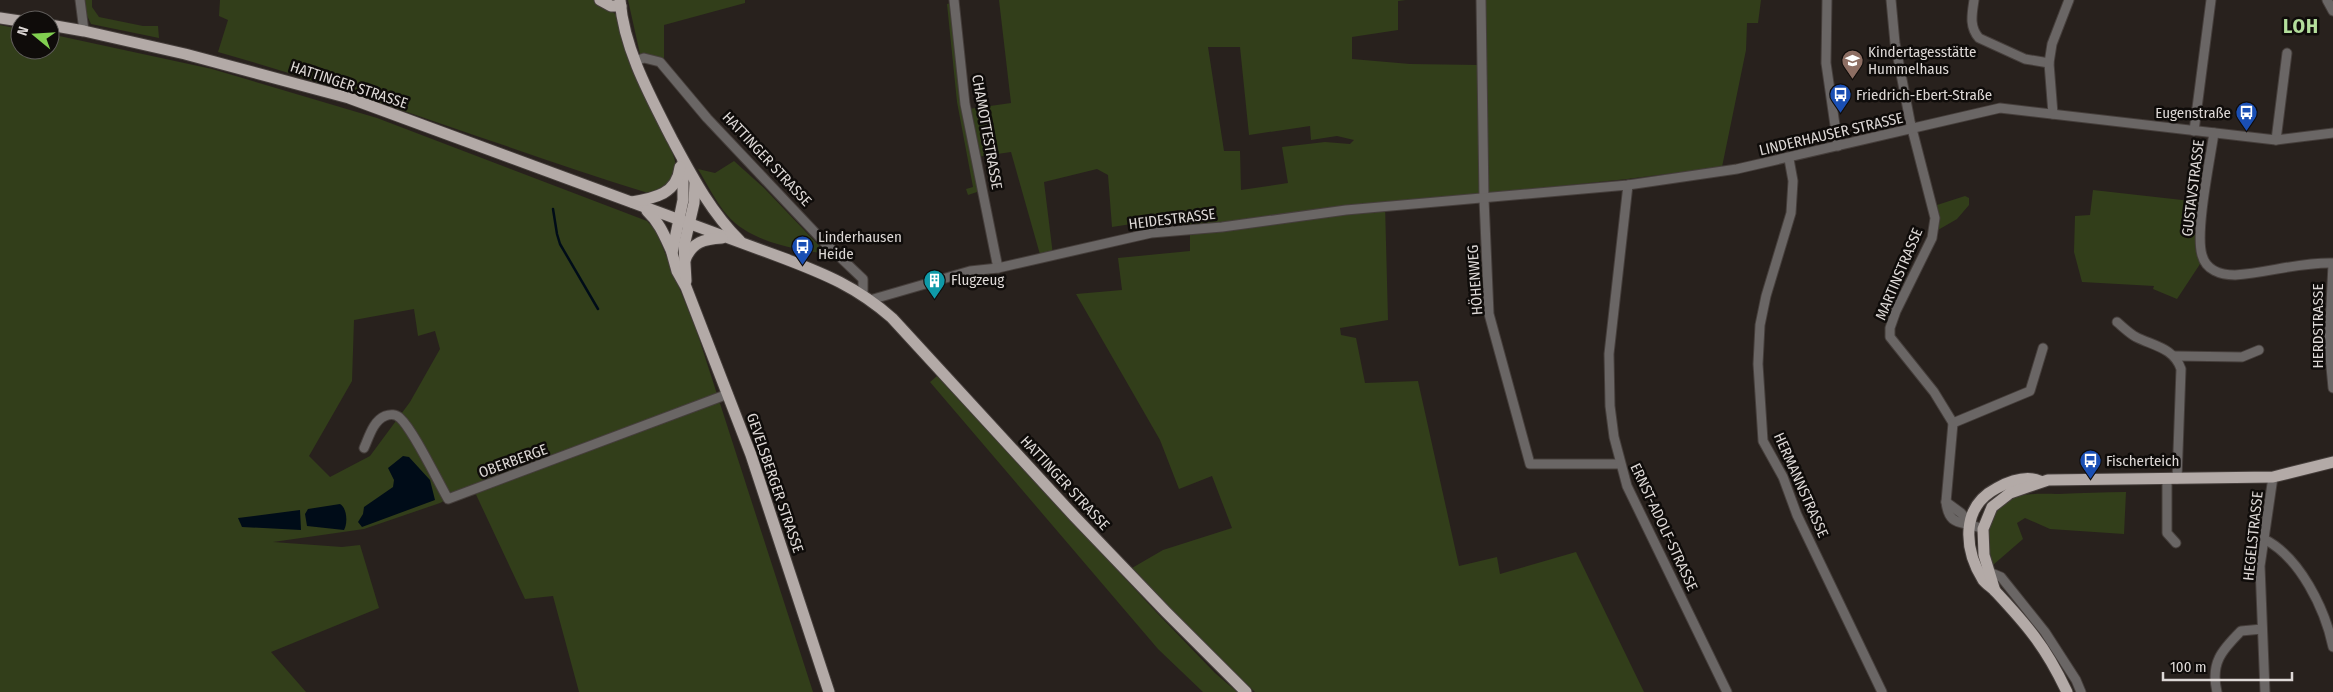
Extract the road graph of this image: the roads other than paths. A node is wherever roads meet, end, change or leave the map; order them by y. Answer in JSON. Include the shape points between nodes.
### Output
{"nodes":[{"id":1,"x":80,"y":0,"type":"edge"},
{"id":2,"x":600,"y":0,"type":"edge"},
{"id":3,"x":954,"y":0,"type":"edge"},
{"id":4,"x":1481,"y":0,"type":"edge"},
{"id":5,"x":1827,"y":0,"type":"edge"},
{"id":6,"x":1891,"y":0,"type":"edge"},
{"id":7,"x":1974,"y":0,"type":"edge"},
{"id":8,"x":2069,"y":0,"type":"edge"},
{"id":9,"x":2211,"y":0,"type":"edge"},
{"id":10,"x":2327,"y":0,"type":"edge"},
{"id":11,"x":621,"y":3,"type":"edge"},
{"id":12,"x":2333,"y":11,"type":"edge"},
{"id":13,"x":60,"y":27,"type":"edge"},
{"id":14,"x":84,"y":31,"type":"junction"},
{"id":15,"x":2287,"y":53,"type":"dead end"},
{"id":16,"x":635,"y":61,"type":"junction"},
{"id":17,"x":2049,"y":63,"type":"junction"},
{"id":18,"x":2053,"y":114,"type":"junction"},
{"id":19,"x":1913,"y":129,"type":"junction"},
{"id":20,"x":2194,"y":131,"type":"junction"},
{"id":21,"x":2333,"y":133,"type":"edge"},
{"id":22,"x":2214,"y":134,"type":"junction"},
{"id":23,"x":2276,"y":140,"type":"junction"},
{"id":24,"x":1838,"y":146,"type":"junction"},
{"id":25,"x":680,"y":156,"type":"junction"},
{"id":26,"x":1789,"y":159,"type":"junction"},
{"id":27,"x":695,"y":182,"type":"junction"},
{"id":28,"x":1628,"y":185,"type":"junction"},
{"id":29,"x":1484,"y":199,"type":"junction"},
{"id":30,"x":630,"y":202,"type":"junction"},
{"id":31,"x":642,"y":207,"type":"junction"},
{"id":32,"x":685,"y":222,"type":"junction"},
{"id":33,"x":727,"y":238,"type":"junction"},
{"id":34,"x":743,"y":244,"type":"junction"},
{"id":35,"x":672,"y":253,"type":"junction"},
{"id":36,"x":684,"y":264,"type":"junction"},
{"id":37,"x":2333,"y":264,"type":"edge"},
{"id":38,"x":998,"y":268,"type":"junction"},
{"id":39,"x":686,"y":287,"type":"junction"},
{"id":40,"x":867,"y":297,"type":"junction"},
{"id":41,"x":2117,"y":322,"type":"dead end"},
{"id":42,"x":2042,"y":348,"type":"dead end"},
{"id":43,"x":2259,"y":350,"type":"dead end"},
{"id":44,"x":2176,"y":356,"type":"junction"},
{"id":45,"x":2333,"y":388,"type":"edge"},
{"id":46,"x":728,"y":394,"type":"junction"},
{"id":47,"x":1953,"y":423,"type":"junction"},
{"id":48,"x":364,"y":448,"type":"dead end"},
{"id":49,"x":2333,"y":462,"type":"edge"},
{"id":50,"x":1620,"y":464,"type":"junction"},
{"id":51,"x":2273,"y":477,"type":"junction"},
{"id":52,"x":2172,"y":479,"type":"junction"},
{"id":53,"x":2041,"y":481,"type":"junction"},
{"id":54,"x":1968,"y":522,"type":"junction"},
{"id":55,"x":1983,"y":528,"type":"junction"},
{"id":56,"x":2264,"y":539,"type":"junction"},
{"id":57,"x":2176,"y":543,"type":"dead end"},
{"id":58,"x":1989,"y":572,"type":"junction"},
{"id":59,"x":1996,"y":591,"type":"junction"},
{"id":60,"x":2262,"y":629,"type":"junction"},
{"id":61,"x":2333,"y":647,"type":"edge"},
{"id":62,"x":828,"y":692,"type":"edge"},
{"id":63,"x":1246,"y":692,"type":"edge"},
{"id":64,"x":1727,"y":692,"type":"edge"},
{"id":65,"x":1882,"y":692,"type":"edge"},
{"id":66,"x":2067,"y":692,"type":"edge"},
{"id":67,"x":2081,"y":692,"type":"edge"},
{"id":68,"x":2217,"y":692,"type":"edge"},
{"id":69,"x":2265,"y":692,"type":"edge"}],
"edges":[{"from":1,"to":14,"type":"street"},
{"from":2,"to":11,"type":"main road","via":[[611,6]]},
{"from":3,"to":38,"type":"street","name":"CHAMOTTESTRASSE","via":[[965,104]]},
{"from":4,"to":29,"type":"street","name":"HÖHENWEG"},
{"from":5,"to":24,"type":"street","via":[[1826,63]]},
{"from":6,"to":19,"type":"street","name":"MARTINSTRASSE","via":[[1895,42]]},
{"from":7,"to":17,"type":"street","via":[[1972,22],[1979,38],[2025,59]]},
{"from":8,"to":17,"type":"street","via":[[2052,44]]},
{"from":9,"to":20,"type":"street"},
{"from":10,"to":12,"type":"street"},
{"from":11,"to":16,"type":"main road","name":"GEVELSBERGER STRASSE"},
{"from":13,"to":14,"type":"main road","name":"HATTINGER STRASSE"},
{"from":14,"to":30,"type":"main road","name":"HATTINGER STRASSE","via":[[349,98]]},
{"from":15,"to":23,"type":"street"},
{"from":16,"to":25,"type":"main road","name":"GEVELSBERGER STRASSE"},
{"from":16,"to":40,"type":"street","name":"HATTINGER STRASSE","via":[[644,58],[660,62],[707,118],[863,279]]},
{"from":17,"to":18,"type":"street"},
{"from":18,"to":19,"type":"street","name":"LINDERHAUSER STRASSE","via":[[2000,108]]},
{"from":18,"to":20,"type":"street","name":"LINDERHAUSER STRASSE"},
{"from":19,"to":24,"type":"street","name":"LINDERHAUSER STRASSE"},
{"from":19,"to":47,"type":"street","name":"MARTINSTRASSE","via":[[1935,218],[1934,228],[1896,311],[1890,337],[1934,392]]},
{"from":20,"to":22,"type":"street","name":"LINDERHAUSER STRASSE"},
{"from":21,"to":23,"type":"street","name":"LINDERHAUSER STRASSE"},
{"from":22,"to":23,"type":"street","name":"LINDERHAUSER STRASSE"},
{"from":22,"to":37,"type":"street","name":"GUSTAVSTRASSE","via":[[2200,235],[2201,254],[2209,267],[2216,272],[2236,275],[2310,262]]},
{"from":24,"to":26,"type":"street","name":"LINDERHAUSER STRASSE"},
{"from":25,"to":27,"type":"main road","name":"GEVELSBERGER STRASSE"},
{"from":25,"to":30,"type":"main road","via":[[679,176],[670,191]]},
{"from":25,"to":32,"type":"main road","name":"GEVELSBERGER STRASSE"},
{"from":26,"to":28,"type":"street","name":"LINDERHAUSER STRASSE"},
{"from":26,"to":65,"type":"street","name":"HERMANNSTRASSE","via":[[1793,181],[1791,213],[1760,325],[1758,364],[1763,441],[1783,477],[1797,515]]},
{"from":27,"to":32,"type":"main road","name":"GEVELSBERGER STRASSE","via":[[694,204]]},
{"from":27,"to":34,"type":"main road","name":"GEVELSBERGER STRASSE","via":[[723,225]]},
{"from":28,"to":29,"type":"street","name":"LINDERHAUSER STRASSE"},
{"from":28,"to":50,"type":"street","name":"ERNST-ADOLF-STRASSE","via":[[1609,354],[1610,406]]},
{"from":29,"to":38,"type":"street","name":"HEIDESTRASSE","via":[[1346,210],[1151,233]]},
{"from":29,"to":50,"type":"street","name":"HÖHENWEG","via":[[1489,314],[1530,464]]},
{"from":30,"to":31,"type":"main road","name":"HATTINGER STRASSE"},
{"from":31,"to":32,"type":"main road","name":"HATTINGER STRASSE"},
{"from":31,"to":35,"type":"main road","via":[[656,219]]},
{"from":32,"to":33,"type":"main road","name":"HATTINGER STRASSE"},
{"from":32,"to":35,"type":"main road","name":"GEVELSBERGER STRASSE"},
{"from":32,"to":36,"type":"main road","name":"GEVELSBERGER STRASSE"},
{"from":33,"to":34,"type":"main road","name":"HATTINGER STRASSE"},
{"from":33,"to":36,"type":"main road","via":[[695,244]]},
{"from":34,"to":40,"type":"main road","name":"HATTINGER STRASSE","via":[[811,269]]},
{"from":35,"to":39,"type":"main road","name":"GEVELSBERGER STRASSE"},
{"from":36,"to":39,"type":"main road","name":"GEVELSBERGER STRASSE"},
{"from":37,"to":45,"type":"street","name":"HERDSTRASSE","via":[[2330,345]]},
{"from":38,"to":40,"type":"street","name":"HEIDESTRASSE","via":[[970,271]]},
{"from":39,"to":46,"type":"main road","name":"GEVELSBERGER STRASSE"},
{"from":40,"to":63,"type":"main road","name":"HATTINGER STRASSE","via":[[892,318],[1075,517]]},
{"from":41,"to":44,"type":"street","via":[[2136,337]]},
{"from":42,"to":47,"type":"street","via":[[2030,391]]},
{"from":43,"to":44,"type":"street","via":[[2242,357]]},
{"from":44,"to":52,"type":"street","via":[[2181,368]]},
{"from":46,"to":48,"type":"street","name":"OBERBERGE","via":[[448,499],[401,419],[387,415],[380,419]]},
{"from":46,"to":62,"type":"main road","name":"GEVELSBERGER STRASSE"},
{"from":47,"to":54,"type":"street","via":[[1947,514],[1953,520]]},
{"from":49,"to":51,"type":"main road"},
{"from":50,"to":64,"type":"street","name":"ERNST-ADOLF-STRASSE","via":[[1627,486]]},
{"from":51,"to":52,"type":"main road"},
{"from":51,"to":56,"type":"street","name":"HEGELSTRASSE"},
{"from":52,"to":53,"type":"main road"},
{"from":52,"to":57,"type":"street","via":[[2167,533]]},
{"from":53,"to":54,"type":"main road","via":[[2020,479],[1995,488],[1979,503]]},
{"from":53,"to":55,"type":"main road","via":[[2000,499]]},
{"from":54,"to":55,"type":"street"},
{"from":54,"to":59,"type":"main road","via":[[1971,554],[1984,582]]},
{"from":55,"to":58,"type":"main road","via":[[1984,555]]},
{"from":56,"to":60,"type":"street","name":"HEGELSTRASSE","via":[[2260,566]]},
{"from":56,"to":61,"type":"street","via":[[2277,546],[2310,586],[2329,627]]},
{"from":58,"to":59,"type":"main road"},
{"from":58,"to":67,"type":"street","via":[[2002,577],[2045,632]]},
{"from":59,"to":66,"type":"main road","via":[[2034,637]]},
{"from":60,"to":68,"type":"street","via":[[2241,631],[2226,645],[2215,668]]},
{"from":60,"to":69,"type":"street","name":"HEGELSTRASSE"}]}
